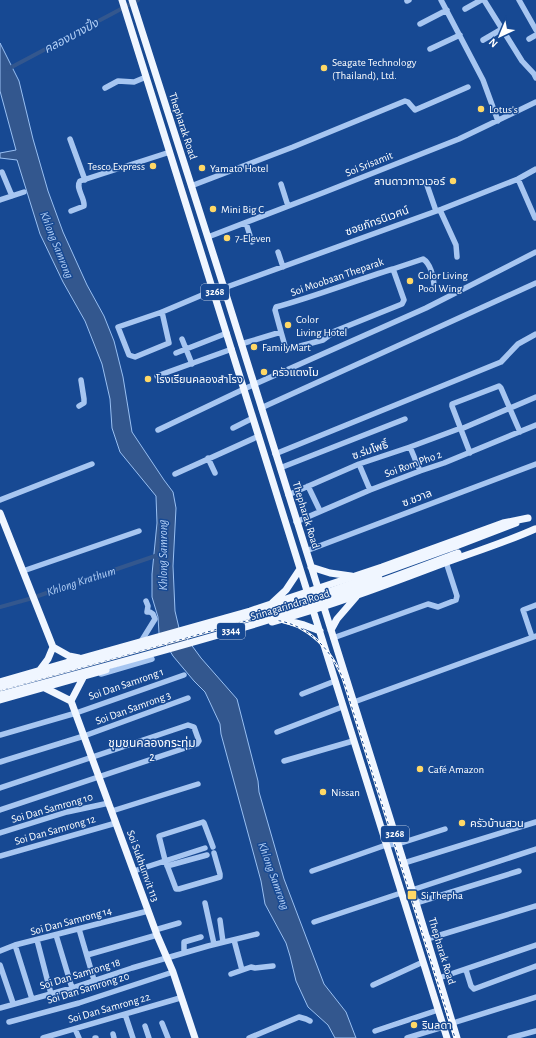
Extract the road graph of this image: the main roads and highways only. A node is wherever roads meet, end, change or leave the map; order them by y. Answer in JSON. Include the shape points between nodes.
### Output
{"nodes":[{"id":1,"x":122,"y":0,"type":"edge"},
{"id":2,"x":132,"y":0,"type":"edge"},
{"id":3,"x":174,"y":135,"type":"junction"},
{"id":4,"x":166,"y":139,"type":"junction"},
{"id":5,"x":0,"y":514,"type":"edge"},
{"id":6,"x":536,"y":515,"type":"edge"},
{"id":7,"x":528,"y":518,"type":"junction"},
{"id":8,"x":536,"y":528,"type":"edge"},
{"id":9,"x":457,"y":550,"type":"junction"},
{"id":10,"x":311,"y":567,"type":"junction"},
{"id":11,"x":382,"y":567,"type":"junction"},
{"id":12,"x":300,"y":569,"type":"junction"},
{"id":13,"x":355,"y":576,"type":"junction"},
{"id":14,"x":379,"y":578,"type":"junction"},
{"id":15,"x":389,"y":584,"type":"junction"},
{"id":16,"x":318,"y":589,"type":"junction"},
{"id":17,"x":307,"y":593,"type":"junction"},
{"id":18,"x":356,"y":596,"type":"junction"},
{"id":19,"x":321,"y":599,"type":"junction"},
{"id":20,"x":310,"y":602,"type":"junction"},
{"id":21,"x":269,"y":605,"type":"junction"},
{"id":22,"x":324,"y":607,"type":"junction"},
{"id":23,"x":312,"y":610,"type":"junction"},
{"id":24,"x":250,"y":611,"type":"junction"},
{"id":25,"x":261,"y":618,"type":"junction"},
{"id":26,"x":282,"y":620,"type":"junction"},
{"id":27,"x":255,"y":627,"type":"junction"},
{"id":28,"x":331,"y":630,"type":"junction"},
{"id":29,"x":320,"y":631,"type":"junction"},
{"id":30,"x":54,"y":648,"type":"junction"},
{"id":31,"x":76,"y":658,"type":"junction"},
{"id":32,"x":39,"y":671,"type":"junction"},
{"id":33,"x":83,"y":678,"type":"junction"},
{"id":34,"x":0,"y":682,"type":"edge"},
{"id":35,"x":0,"y":687,"type":"edge"},
{"id":36,"x":43,"y":687,"type":"junction"},
{"id":37,"x":0,"y":695,"type":"edge"},
{"id":38,"x":0,"y":700,"type":"edge"},
{"id":39,"x":71,"y":701,"type":"junction"},
{"id":40,"x":195,"y":1038,"type":"edge"},
{"id":41,"x":447,"y":1038,"type":"edge"},
{"id":42,"x":457,"y":1038,"type":"edge"}],
"edges":[{"from":1,"to":4,"type":"main road","name":"Thepharak Road","number":"3268"},
{"from":2,"to":3,"type":"main road","name":"Thepharak Road","number":"3268"},
{"from":3,"to":4,"type":"main road"},
{"from":3,"to":10,"type":"main road","name":"Thepharak Road","number":"3268"},
{"from":4,"to":12,"type":"main road","name":"Thepharak Road","number":"3268"},
{"from":5,"to":30,"type":"main road"},
{"from":6,"to":7,"type":"main road","name":"Srinagarindra Road","number":"3344"},
{"from":7,"to":9,"type":"main road","name":"Srinagarindra Road","number":"3344"},
{"from":7,"to":11,"type":"main road","name":"Srinagarindra Road","number":"3344","via":[[503,523]]},
{"from":8,"to":9,"type":"main road","name":"Srinagarindra Road","number":"3344"},
{"from":8,"to":15,"type":"main road","name":"Srinagarindra Road","number":"3344","via":[[508,541]]},
{"from":9,"to":35,"type":"main road","name":"Srinagarindra Road","number":"3344","bridge":true,"via":[[331,592]]},
{"from":9,"to":37,"type":"main road","name":"Srinagarindra Road","number":"3344","bridge":true,"via":[[332,599],[274,618]]},
{"from":10,"to":13,"type":"main road","via":[[344,576]]},
{"from":10,"to":16,"type":"main road","name":"Thepharak Road","number":"3268"},
{"from":11,"to":13,"type":"main road","name":"Srinagarindra Road","number":"3344"},
{"from":11,"to":14,"type":"main road"},
{"from":12,"to":17,"type":"main road","name":"Thepharak Road","number":"3268"},
{"from":12,"to":21,"type":"main road","via":[[286,590]]},
{"from":13,"to":16,"type":"main road","name":"Srinagarindra Road","number":"3344"},
{"from":14,"to":15,"type":"main road"},
{"from":14,"to":19,"type":"main road"},
{"from":15,"to":18,"type":"main road","name":"Srinagarindra Road","number":"3344"},
{"from":16,"to":17,"type":"main road","name":"Srinagarindra Road","number":"3344"},
{"from":16,"to":19,"type":"main road","name":"Thepharak Road","number":"3268"},
{"from":17,"to":20,"type":"main road","name":"Thepharak Road","number":"3268"},
{"from":17,"to":21,"type":"main road","name":"Srinagarindra Road","number":"3344"},
{"from":18,"to":22,"type":"main road","name":"Srinagarindra Road","number":"3344"},
{"from":18,"to":28,"type":"main road"},
{"from":19,"to":20,"type":"main road"},
{"from":19,"to":22,"type":"main road","name":"Thepharak Road","number":"3268"},
{"from":20,"to":23,"type":"main road","name":"Thepharak Road","number":"3268"},
{"from":20,"to":25,"type":"main road"},
{"from":21,"to":24,"type":"main road","name":"Srinagarindra Road","number":"3344"},
{"from":22,"to":23,"type":"main road","name":"Srinagarindra Road","number":"3344"},
{"from":22,"to":28,"type":"main road","name":"Thepharak Road","number":"3268"},
{"from":23,"to":26,"type":"main road","name":"Srinagarindra Road","number":"3344"},
{"from":23,"to":29,"type":"main road","name":"Thepharak Road","number":"3268"},
{"from":24,"to":25,"type":"main road","via":[[257,612]]},
{"from":24,"to":31,"type":"main road","name":"Srinagarindra Road","number":"3344"},
{"from":25,"to":27,"type":"main road","via":[[261,623]]},
{"from":26,"to":27,"type":"main road","name":"Srinagarindra Road","number":"3344"},
{"from":26,"to":29,"type":"main road","via":[[293,621]]},
{"from":27,"to":33,"type":"main road","name":"Srinagarindra Road","number":"3344","bridge":true},
{"from":28,"to":42,"type":"main road","name":"Thepharak Road","number":"3268"},
{"from":29,"to":41,"type":"main road","name":"Thepharak Road","number":"3268"},
{"from":30,"to":31,"type":"main road"},
{"from":30,"to":32,"type":"main road"},
{"from":31,"to":32,"type":"main road","name":"Srinagarindra Road","number":"3344"},
{"from":32,"to":34,"type":"main road","name":"Srinagarindra Road","number":"3344"},
{"from":33,"to":36,"type":"main road","name":"Srinagarindra Road","number":"3344"},
{"from":33,"to":39,"type":"main road"},
{"from":36,"to":38,"type":"main road","name":"Srinagarindra Road","number":"3344"},
{"from":36,"to":39,"type":"main road"},
{"from":39,"to":40,"type":"main road","name":"Soi Sukhumvit 113"}]}
